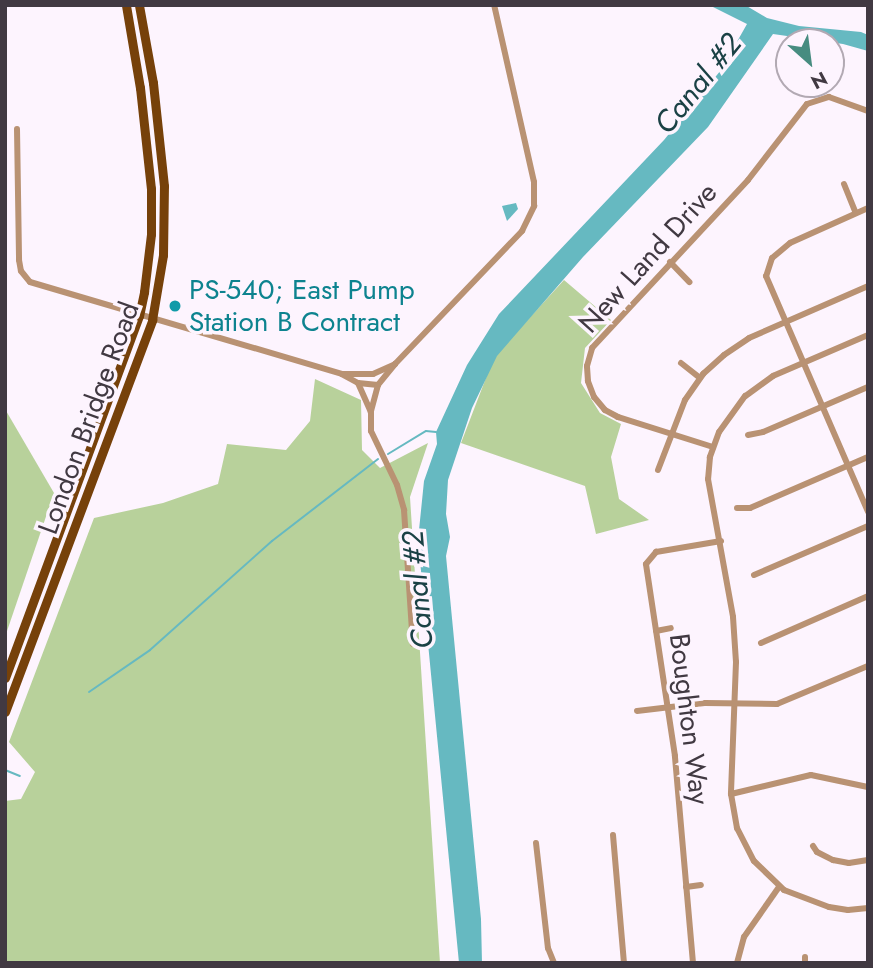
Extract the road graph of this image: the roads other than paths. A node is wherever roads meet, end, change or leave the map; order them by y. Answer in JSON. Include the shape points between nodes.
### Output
{"nodes":[{"id":1,"x":126,"y":5,"type":"edge"},
{"id":2,"x":139,"y":5,"type":"edge"},
{"id":3,"x":494,"y":5,"type":"edge"},
{"id":4,"x":868,"y":111,"type":"edge"},
{"id":5,"x":17,"y":129,"type":"dead end"},
{"id":6,"x":844,"y":184,"type":"dead end"},
{"id":7,"x":868,"y":208,"type":"edge"},
{"id":8,"x":856,"y":213,"type":"junction"},
{"id":9,"x":670,"y":262,"type":"junction"},
{"id":10,"x":689,"y":282,"type":"dead end"},
{"id":11,"x":868,"y":286,"type":"edge"},
{"id":12,"x":139,"y":316,"type":"junction"},
{"id":13,"x":152,"y":320,"type":"junction"},
{"id":14,"x":785,"y":323,"type":"junction"},
{"id":15,"x":868,"y":335,"type":"edge"},
{"id":16,"x":681,"y":363,"type":"dead end"},
{"id":17,"x":803,"y":363,"type":"junction"},
{"id":18,"x":395,"y":364,"type":"junction"},
{"id":19,"x":342,"y":374,"type":"junction"},
{"id":20,"x":700,"y":378,"type":"junction"},
{"id":21,"x":358,"y":383,"type":"junction"},
{"id":22,"x":379,"y":385,"type":"junction"},
{"id":23,"x":868,"y":387,"type":"edge"},
{"id":24,"x":822,"y":407,"type":"junction"},
{"id":25,"x":371,"y":412,"type":"junction"},
{"id":26,"x":671,"y":433,"type":"junction"},
{"id":27,"x":748,"y":435,"type":"dead end"},
{"id":28,"x":713,"y":447,"type":"junction"},
{"id":29,"x":868,"y":457,"type":"edge"},
{"id":30,"x":848,"y":465,"type":"junction"},
{"id":31,"x":658,"y":470,"type":"dead end"},
{"id":32,"x":737,"y":508,"type":"dead end"},
{"id":33,"x":868,"y":512,"type":"edge"},
{"id":34,"x":868,"y":526,"type":"edge"},
{"id":35,"x":720,"y":541,"type":"junction"},
{"id":36,"x":754,"y":575,"type":"dead end"},
{"id":37,"x":40,"y":582,"type":"junction"},
{"id":38,"x":53,"y":586,"type":"junction"},
{"id":39,"x":868,"y":596,"type":"edge"},
{"id":40,"x":671,"y":628,"type":"dead end"},
{"id":41,"x":656,"y":631,"type":"junction"},
{"id":42,"x":761,"y":643,"type":"dead end"},
{"id":43,"x":413,"y":644,"type":"dead end"},
{"id":44,"x":868,"y":666,"type":"edge"},
{"id":45,"x":5,"y":678,"type":"edge"},
{"id":46,"x":734,"y":704,"type":"junction"},
{"id":47,"x":668,"y":707,"type":"junction"},
{"id":48,"x":637,"y":711,"type":"dead end"},
{"id":49,"x":5,"y":712,"type":"edge"},
{"id":50,"x":868,"y":787,"type":"edge"},
{"id":51,"x":731,"y":794,"type":"junction"},
{"id":52,"x":613,"y":835,"type":"dead end"},
{"id":53,"x":536,"y":843,"type":"dead end"},
{"id":54,"x":813,"y":846,"type":"dead end"},
{"id":55,"x":868,"y":860,"type":"edge"},
{"id":56,"x":701,"y":885,"type":"dead end"},
{"id":57,"x":686,"y":887,"type":"junction"},
{"id":58,"x":779,"y":887,"type":"junction"},
{"id":59,"x":868,"y":908,"type":"edge"},
{"id":60,"x":554,"y":963,"type":"edge"},
{"id":61,"x":624,"y":963,"type":"edge"},
{"id":62,"x":693,"y":963,"type":"edge"},
{"id":63,"x":737,"y":963,"type":"edge"}],
"edges":[{"from":1,"to":12,"type":"main road","name":"London Bridge Road","via":[[152,203],[150,252]]},
{"from":2,"to":13,"type":"main road","name":"London Bridge Road","via":[[164,186],[163,255]]},
{"from":3,"to":18,"type":"street","via":[[534,182],[534,206],[522,231]]},
{"from":4,"to":9,"type":"street","name":"New Land Drive","via":[[829,97],[807,104],[762,163]]},
{"from":5,"to":12,"type":"street","via":[[19,260],[25,277],[39,287]]},
{"from":6,"to":8,"type":"street"},
{"from":7,"to":8,"type":"street"},
{"from":8,"to":14,"type":"street","via":[[790,243],[772,258],[766,276]]},
{"from":9,"to":10,"type":"street"},
{"from":9,"to":26,"type":"street","name":"New Land Drive","via":[[597,340],[586,373],[594,397],[605,410]]},
{"from":11,"to":14,"type":"street"},
{"from":12,"to":13,"type":"street"},
{"from":12,"to":37,"type":"main road","name":"London Bridge Road"},
{"from":13,"to":19,"type":"street"},
{"from":13,"to":38,"type":"main road","name":"London Bridge Road"},
{"from":14,"to":17,"type":"street"},
{"from":14,"to":20,"type":"street","via":[[737,345]]},
{"from":15,"to":17,"type":"street"},
{"from":16,"to":20,"type":"street"},
{"from":17,"to":24,"type":"street"},
{"from":17,"to":28,"type":"street","via":[[744,396],[727,416]]},
{"from":18,"to":19,"type":"street","via":[[373,374]]},
{"from":18,"to":22,"type":"street"},
{"from":19,"to":21,"type":"street"},
{"from":20,"to":26,"type":"street"},
{"from":21,"to":22,"type":"street"},
{"from":21,"to":25,"type":"street"},
{"from":22,"to":25,"type":"street"},
{"from":23,"to":24,"type":"street"},
{"from":24,"to":27,"type":"street"},
{"from":24,"to":30,"type":"street"},
{"from":25,"to":43,"type":"street","via":[[371,431],[404,510]]},
{"from":26,"to":28,"type":"street","name":"New Land Drive"},
{"from":26,"to":31,"type":"street"},
{"from":28,"to":35,"type":"street","via":[[710,495]]},
{"from":29,"to":30,"type":"street"},
{"from":30,"to":32,"type":"street","via":[[750,508]]},
{"from":30,"to":33,"type":"street"},
{"from":34,"to":36,"type":"street"},
{"from":35,"to":41,"type":"street","name":"Boughton Way","via":[[649,556],[646,568]]},
{"from":35,"to":46,"type":"street","via":[[733,617]]},
{"from":37,"to":38,"type":"main road"},
{"from":37,"to":45,"type":"main road","name":"London Bridge Road"},
{"from":38,"to":49,"type":"main road","name":"London Bridge Road"},
{"from":39,"to":42,"type":"street"},
{"from":40,"to":41,"type":"street"},
{"from":41,"to":47,"type":"street","name":"Boughton Way"},
{"from":44,"to":46,"type":"street","via":[[789,701]]},
{"from":46,"to":47,"type":"street"},
{"from":46,"to":51,"type":"street"},
{"from":47,"to":48,"type":"street"},
{"from":47,"to":57,"type":"street","name":"Boughton Way"},
{"from":50,"to":51,"type":"street","via":[[811,775]]},
{"from":51,"to":58,"type":"street","via":[[741,840]]},
{"from":52,"to":61,"type":"street"},
{"from":53,"to":60,"type":"street","via":[[548,948]]},
{"from":54,"to":55,"type":"street","via":[[824,857],[840,862]]},
{"from":56,"to":57,"type":"street"},
{"from":57,"to":62,"type":"street","name":"Boughton Way"},
{"from":58,"to":59,"type":"street","via":[[829,907]]},
{"from":58,"to":63,"type":"street","via":[[744,937]]}]}
